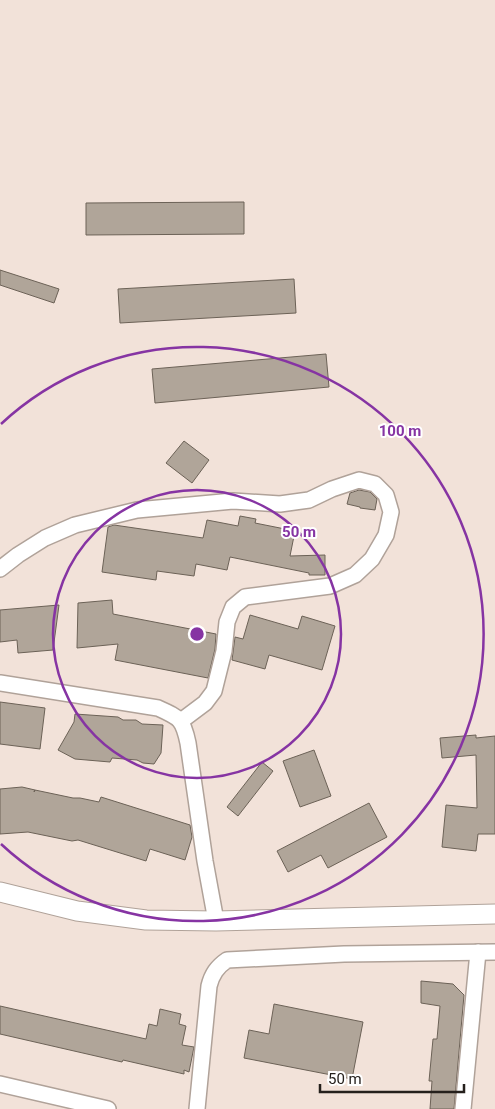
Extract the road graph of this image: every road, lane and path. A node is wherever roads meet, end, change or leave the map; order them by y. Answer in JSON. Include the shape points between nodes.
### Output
{"nodes":[{"id":1,"x":0,"y":568,"type":"edge"},
{"id":2,"x":0,"y":683,"type":"edge"},
{"id":3,"x":181,"y":721,"type":"junction"},
{"id":4,"x":0,"y":892,"type":"edge"},
{"id":5,"x":495,"y":914,"type":"edge"},
{"id":6,"x":216,"y":921,"type":"junction"},
{"id":7,"x":478,"y":952,"type":"junction"},
{"id":8,"x":495,"y":952,"type":"edge"},
{"id":9,"x":0,"y":1084,"type":"edge"},
{"id":10,"x":108,"y":1109,"type":"edge"},
{"id":11,"x":197,"y":1109,"type":"edge"},
{"id":12,"x":463,"y":1109,"type":"edge"}],
"edges":[{"from":1,"to":3,"type":"street","via":[[45,538],[75,526],[136,510],[233,501],[280,504],[309,500],[332,488],[359,480],[375,484],[386,495],[391,512],[386,536],[372,559],[355,576],[330,586],[245,597],[232,607],[214,691],[205,703]]},
{"from":2,"to":3,"type":"street","via":[[158,708]]},
{"from":3,"to":6,"type":"street","via":[[188,743]]},
{"from":4,"to":6,"type":"street","via":[[78,911],[146,920]]},
{"from":5,"to":6,"type":"street"},
{"from":7,"to":8,"type":"street"},
{"from":7,"to":11,"type":"street","via":[[227,960],[218,967],[208,986]]},
{"from":7,"to":12,"type":"street"},
{"from":9,"to":10,"type":"street"}]}
